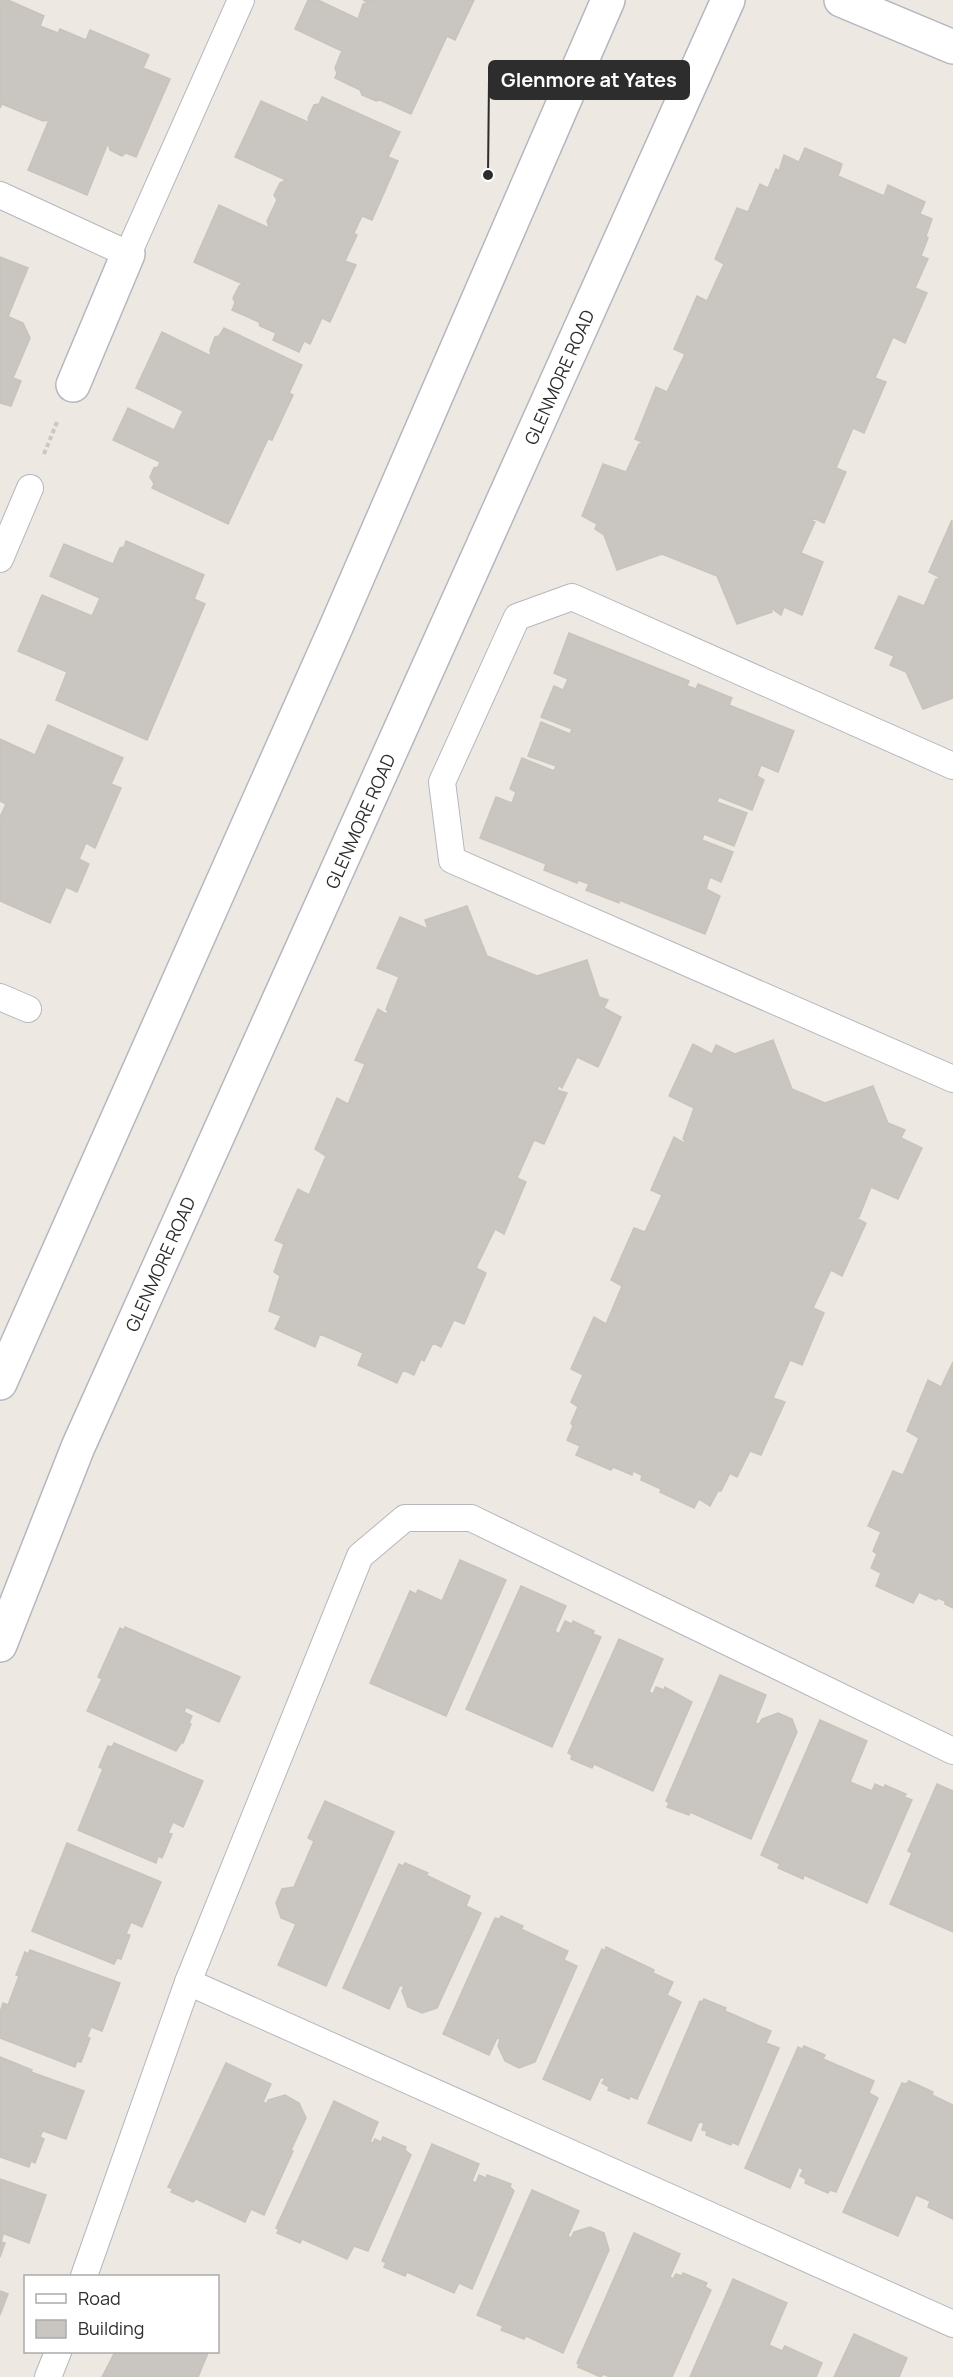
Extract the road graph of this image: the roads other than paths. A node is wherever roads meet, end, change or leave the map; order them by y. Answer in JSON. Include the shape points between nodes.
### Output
{"nodes":[{"id":1,"x":241,"y":0,"type":"edge"},
{"id":2,"x":608,"y":0,"type":"edge"},
{"id":3,"x":728,"y":0,"type":"edge"},
{"id":4,"x":841,"y":0,"type":"edge"},
{"id":5,"x":953,"y":47,"type":"edge"},
{"id":6,"x":0,"y":195,"type":"edge"},
{"id":7,"x":128,"y":254,"type":"junction"},
{"id":8,"x":73,"y":385,"type":"road end"},
{"id":9,"x":30,"y":488,"type":"road end"},
{"id":10,"x":0,"y":559,"type":"edge"},
{"id":11,"x":953,"y":766,"type":"edge"},
{"id":12,"x":0,"y":997,"type":"edge"},
{"id":13,"x":28,"y":1009,"type":"dead end"},
{"id":14,"x":953,"y":1079,"type":"edge"},
{"id":15,"x":0,"y":1383,"type":"edge"},
{"id":16,"x":0,"y":1645,"type":"edge"},
{"id":17,"x":953,"y":1751,"type":"edge"},
{"id":18,"x":188,"y":1982,"type":"junction"},
{"id":19,"x":85,"y":2275,"type":"edge"},
{"id":20,"x":953,"y":2324,"type":"edge"},
{"id":21,"x":57,"y":2353,"type":"edge"},
{"id":22,"x":48,"y":2377,"type":"edge"}],
"edges":[{"from":1,"to":7,"type":"lane"},
{"from":2,"to":15,"type":"main road","via":[[336,627]]},
{"from":3,"to":16,"type":"main road","name":"GLENMORE ROAD","via":[[83,1437]]},
{"from":4,"to":5,"type":"main road"},
{"from":6,"to":7,"type":"lane"},
{"from":7,"to":8,"type":"main road"},
{"from":9,"to":10,"type":"lane"},
{"from":11,"to":14,"type":"lane","via":[[572,597],[518,617],[442,782],[452,860]]},
{"from":12,"to":13,"type":"lane"},
{"from":17,"to":18,"type":"lane","via":[[471,1518],[405,1518],[360,1556]]},
{"from":18,"to":19,"type":"lane"},
{"from":18,"to":20,"type":"lane"},
{"from":21,"to":22,"type":"lane"}]}
